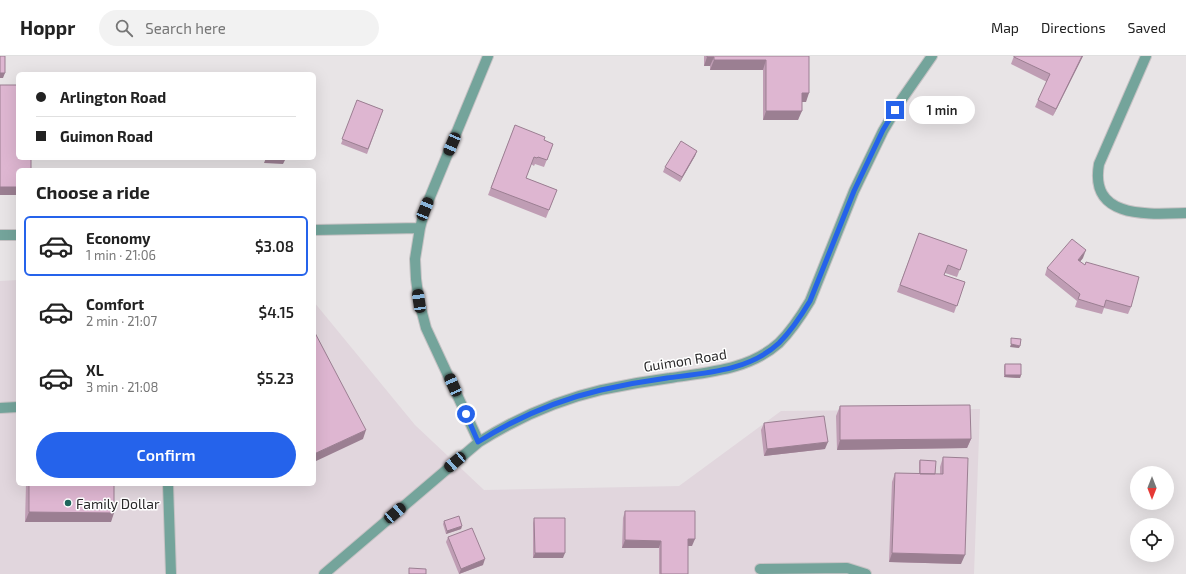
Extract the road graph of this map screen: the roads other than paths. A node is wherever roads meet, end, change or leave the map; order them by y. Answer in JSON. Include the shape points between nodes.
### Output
{"nodes":[{"id":1,"x":488,"y":56,"type":"edge"},
{"id":2,"x":932,"y":56,"type":"edge"},
{"id":3,"x":1146,"y":56,"type":"edge"},
{"id":4,"x":1186,"y":214,"type":"edge"},
{"id":5,"x":420,"y":228,"type":"junction"},
{"id":6,"x":316,"y":230,"type":"edge"},
{"id":7,"x":0,"y":235,"type":"edge"},
{"id":8,"x":16,"y":235,"type":"edge"},
{"id":9,"x":15,"y":407,"type":"edge"},
{"id":10,"x":0,"y":408,"type":"edge"},
{"id":11,"x":478,"y":442,"type":"junction"},
{"id":12,"x":168,"y":486,"type":"edge"},
{"id":13,"x":760,"y":569,"type":"dead end"},
{"id":14,"x":171,"y":574,"type":"edge"},
{"id":15,"x":324,"y":574,"type":"edge"},
{"id":16,"x":866,"y":574,"type":"edge"}],
"edges":[{"from":1,"to":5,"type":"street","via":[[425,209]]},
{"from":2,"to":11,"type":"street","name":"Guimon Road","via":[[883,130],[854,191],[810,301],[778,343],[752,360],[734,367],[633,383],[567,400],[506,425]]},
{"from":3,"to":4,"type":"street","via":[[1099,164],[1099,188],[1115,207],[1128,211],[1146,214]]},
{"from":5,"to":6,"type":"street"},
{"from":5,"to":11,"type":"street","via":[[415,258],[416,279],[426,328]]},
{"from":7,"to":8,"type":"street"},
{"from":9,"to":10,"type":"street"},
{"from":11,"to":15,"type":"street","name":"Guimon Road"},
{"from":12,"to":14,"type":"street"},
{"from":13,"to":16,"type":"street","via":[[847,568]]}]}
